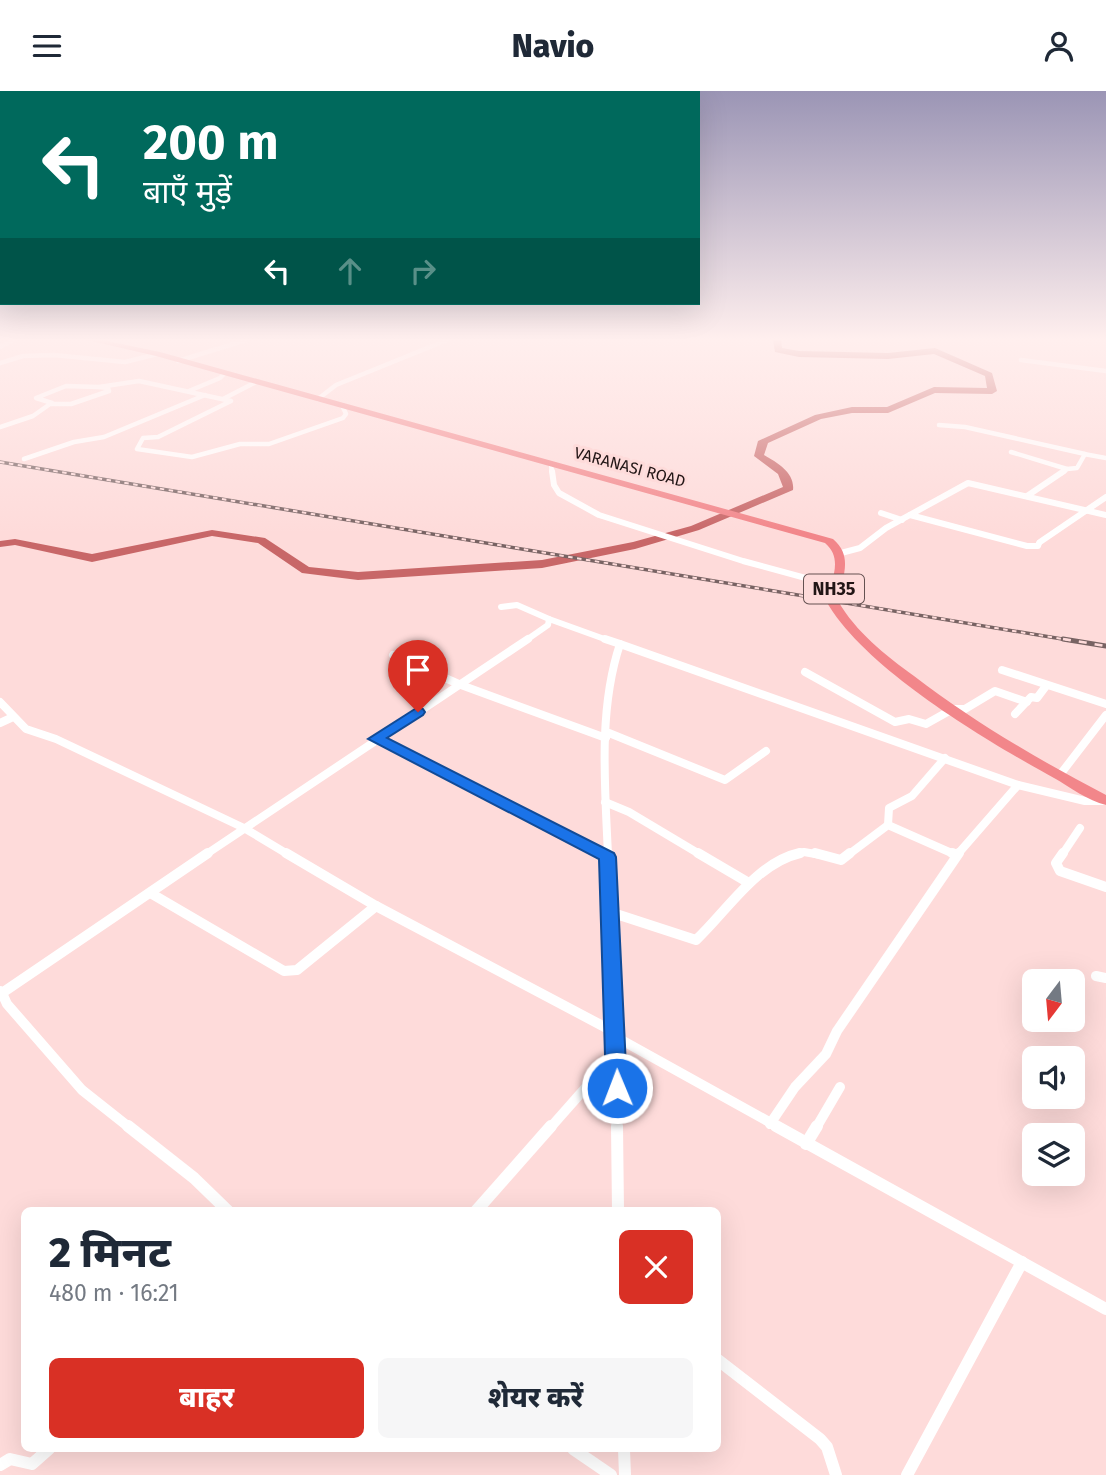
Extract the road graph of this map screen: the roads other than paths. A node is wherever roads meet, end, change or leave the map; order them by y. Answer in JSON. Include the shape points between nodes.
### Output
{"nodes":[{"id":1,"x":50,"y":405,"type":"edge"},
{"id":2,"x":182,"y":405,"type":"edge"},
{"id":3,"x":225,"y":405,"type":"edge"},
{"id":4,"x":342,"y":405,"type":"joint"},
{"id":5,"x":939,"y":425,"type":"dead end"},
{"id":6,"x":0,"y":427,"type":"edge"},
{"id":7,"x":1011,"y":453,"type":"dead end"},
{"id":8,"x":1084,"y":454,"type":"junction"},
{"id":9,"x":1106,"y":458,"type":"edge"},
{"id":10,"x":24,"y":459,"type":"dead end"},
{"id":11,"x":551,"y":464,"type":"junction"},
{"id":12,"x":1067,"y":468,"type":"junction"},
{"id":13,"x":1027,"y":496,"type":"junction"},
{"id":14,"x":1106,"y":497,"type":"edge"},
{"id":15,"x":1085,"y":510,"type":"junction"},
{"id":16,"x":881,"y":513,"type":"dead end"},
{"id":17,"x":910,"y":515,"type":"junction"},
{"id":18,"x":1106,"y":515,"type":"edge"},
{"id":19,"x":902,"y":520,"type":"junction"},
{"id":20,"x":841,"y":553,"type":"junction"},
{"id":21,"x":835,"y":586,"type":"junction"},
{"id":22,"x":501,"y":607,"type":"dead end"},
{"id":23,"x":549,"y":619,"type":"junction"},
{"id":24,"x":620,"y":644,"type":"junction"},
{"id":25,"x":393,"y":655,"type":"dead end"},
{"id":26,"x":1002,"y":670,"type":"dead end"},
{"id":27,"x":805,"y":672,"type":"dead end"},
{"id":28,"x":461,"y":685,"type":"junction"},
{"id":29,"x":1046,"y":686,"type":"junction"},
{"id":30,"x":0,"y":702,"type":"edge"},
{"id":31,"x":1027,"y":702,"type":"junction"},
{"id":32,"x":1106,"y":703,"type":"edge"},
{"id":33,"x":950,"y":710,"type":"junction"},
{"id":34,"x":1015,"y":714,"type":"dead end"},
{"id":35,"x":1106,"y":715,"type":"edge"},
{"id":36,"x":13,"y":717,"type":"junction"},
{"id":37,"x":0,"y":723,"type":"edge"},
{"id":38,"x":608,"y":736,"type":"junction"},
{"id":39,"x":376,"y":739,"type":"junction"},
{"id":40,"x":766,"y":751,"type":"dead end"},
{"id":41,"x":945,"y":758,"type":"junction"},
{"id":42,"x":1059,"y":776,"type":"junction"},
{"id":43,"x":1018,"y":785,"type":"junction"},
{"id":44,"x":1106,"y":801,"type":"edge"},
{"id":45,"x":605,"y":802,"type":"junction"},
{"id":46,"x":888,"y":825,"type":"junction"},
{"id":47,"x":244,"y":828,"type":"junction"},
{"id":48,"x":1080,"y":828,"type":"dead end"},
{"id":49,"x":957,"y":855,"type":"junction"},
{"id":50,"x":608,"y":857,"type":"junction"},
{"id":51,"x":750,"y":883,"type":"junction"},
{"id":52,"x":1106,"y":887,"type":"edge"},
{"id":53,"x":152,"y":894,"type":"junction"},
{"id":54,"x":376,"y":906,"type":"junction"},
{"id":55,"x":610,"y":912,"type":"junction"},
{"id":56,"x":1,"y":992,"type":"edge"},
{"id":57,"x":616,"y":1035,"type":"junction"},
{"id":58,"x":617,"y":1063,"type":"junction"},
{"id":59,"x":841,"y":1087,"type":"dead end"},
{"id":60,"x":770,"y":1124,"type":"junction"},
{"id":61,"x":806,"y":1144,"type":"junction"},
{"id":62,"x":224,"y":1207,"type":"edge"},
{"id":63,"x":480,"y":1207,"type":"edge"},
{"id":64,"x":618,"y":1207,"type":"edge"},
{"id":65,"x":1022,"y":1262,"type":"junction"},
{"id":66,"x":1106,"y":1309,"type":"edge"},
{"id":67,"x":721,"y":1362,"type":"edge"},
{"id":68,"x":46,"y":1452,"type":"edge"},
{"id":69,"x":577,"y":1452,"type":"edge"},
{"id":70,"x":624,"y":1452,"type":"edge"},
{"id":71,"x":0,"y":1465,"type":"edge"},
{"id":72,"x":611,"y":1475,"type":"edge"},
{"id":73,"x":625,"y":1475,"type":"edge"},
{"id":74,"x":836,"y":1475,"type":"edge"},
{"id":75,"x":907,"y":1475,"type":"edge"}],
"edges":[{"from":1,"to":6,"type":"street","via":[[33,416]]},
{"from":2,"to":10,"type":"street","via":[[104,437]]},
{"from":3,"to":4,"type":"street","via":[[158,437],[142,439],[137,449],[188,458],[240,444],[269,444],[343,418]]},
{"from":4,"to":11,"type":"highway","name":"VARANASI ROAD","number":"NH35"},
{"from":5,"to":8,"type":"street"},
{"from":7,"to":12,"type":"street"},
{"from":8,"to":9,"type":"street"},
{"from":8,"to":12,"type":"street","via":[[1077,468]]},
{"from":11,"to":20,"type":"highway","name":"VARANASI ROAD","number":"NH35","via":[[823,539]]},
{"from":11,"to":21,"type":"street","via":[[559,493],[599,515]]},
{"from":12,"to":13,"type":"street"},
{"from":13,"to":15,"type":"street"},
{"from":13,"to":17,"type":"street","via":[[968,483]]},
{"from":14,"to":15,"type":"street"},
{"from":15,"to":17,"type":"street","via":[[1038,546]]},
{"from":15,"to":18,"type":"street"},
{"from":16,"to":19,"type":"street"},
{"from":17,"to":19,"type":"street"},
{"from":19,"to":20,"type":"street","via":[[860,548]]},
{"from":20,"to":21,"type":"highway","number":"NH35"},
{"from":21,"to":33,"type":"highway","number":"NH35","via":[[832,601],[862,638]]},
{"from":22,"to":23,"type":"street","via":[[517,605]]},
{"from":23,"to":24,"type":"street"},
{"from":23,"to":28,"type":"street","via":[[548,625]]},
{"from":24,"to":38,"type":"street","via":[[611,671]]},
{"from":24,"to":41,"type":"street"},
{"from":25,"to":28,"type":"street"},
{"from":26,"to":29,"type":"street"},
{"from":27,"to":33,"type":"street","via":[[895,722],[909,719],[926,724]]},
{"from":28,"to":38,"type":"street"},
{"from":28,"to":39,"type":"street"},
{"from":29,"to":31,"type":"street"},
{"from":29,"to":32,"type":"street"},
{"from":30,"to":36,"type":"street"},
{"from":31,"to":33,"type":"street","via":[[995,691],[965,709]]},
{"from":31,"to":34,"type":"street"},
{"from":33,"to":42,"type":"highway","number":"NH35"},
{"from":35,"to":42,"type":"street"},
{"from":36,"to":37,"type":"street"},
{"from":36,"to":47,"type":"street","via":[[30,731]]},
{"from":38,"to":40,"type":"street","via":[[725,780]]},
{"from":38,"to":45,"type":"street"},
{"from":39,"to":47,"type":"street"},
{"from":39,"to":50,"type":"street"},
{"from":41,"to":43,"type":"street"},
{"from":41,"to":46,"type":"street","via":[[912,796],[889,808]]},
{"from":42,"to":44,"type":"highway","number":"NH35"},
{"from":43,"to":44,"type":"street","via":[[1085,801]]},
{"from":43,"to":49,"type":"street"},
{"from":45,"to":50,"type":"street"},
{"from":45,"to":51,"type":"street"},
{"from":46,"to":49,"type":"street"},
{"from":46,"to":51,"type":"street","via":[[841,860],[799,852]]},
{"from":47,"to":53,"type":"street"},
{"from":47,"to":54,"type":"street"},
{"from":48,"to":52,"type":"street","via":[[1056,863],[1060,871]]},
{"from":49,"to":60,"type":"street","via":[[826,1054],[795,1087]]},
{"from":50,"to":55,"type":"street"},
{"from":51,"to":55,"type":"street","via":[[696,940]]},
{"from":53,"to":54,"type":"street","via":[[284,971],[297,970]]},
{"from":53,"to":56,"type":"street"},
{"from":54,"to":57,"type":"street"},
{"from":55,"to":57,"type":"street"},
{"from":56,"to":62,"type":"street","via":[[82,1090]]},
{"from":57,"to":58,"type":"street"},
{"from":57,"to":60,"type":"street"},
{"from":58,"to":63,"type":"street","via":[[603,1068]]},
{"from":58,"to":64,"type":"street"},
{"from":59,"to":61,"type":"street"},
{"from":60,"to":61,"type":"street"},
{"from":61,"to":65,"type":"street"},
{"from":65,"to":66,"type":"street"},
{"from":65,"to":75,"type":"street"},
{"from":67,"to":74,"type":"street","via":[[820,1439]]},
{"from":68,"to":71,"type":"street","via":[[32,1464],[10,1459]]},
{"from":69,"to":72,"type":"street"},
{"from":70,"to":73,"type":"street"}]}
